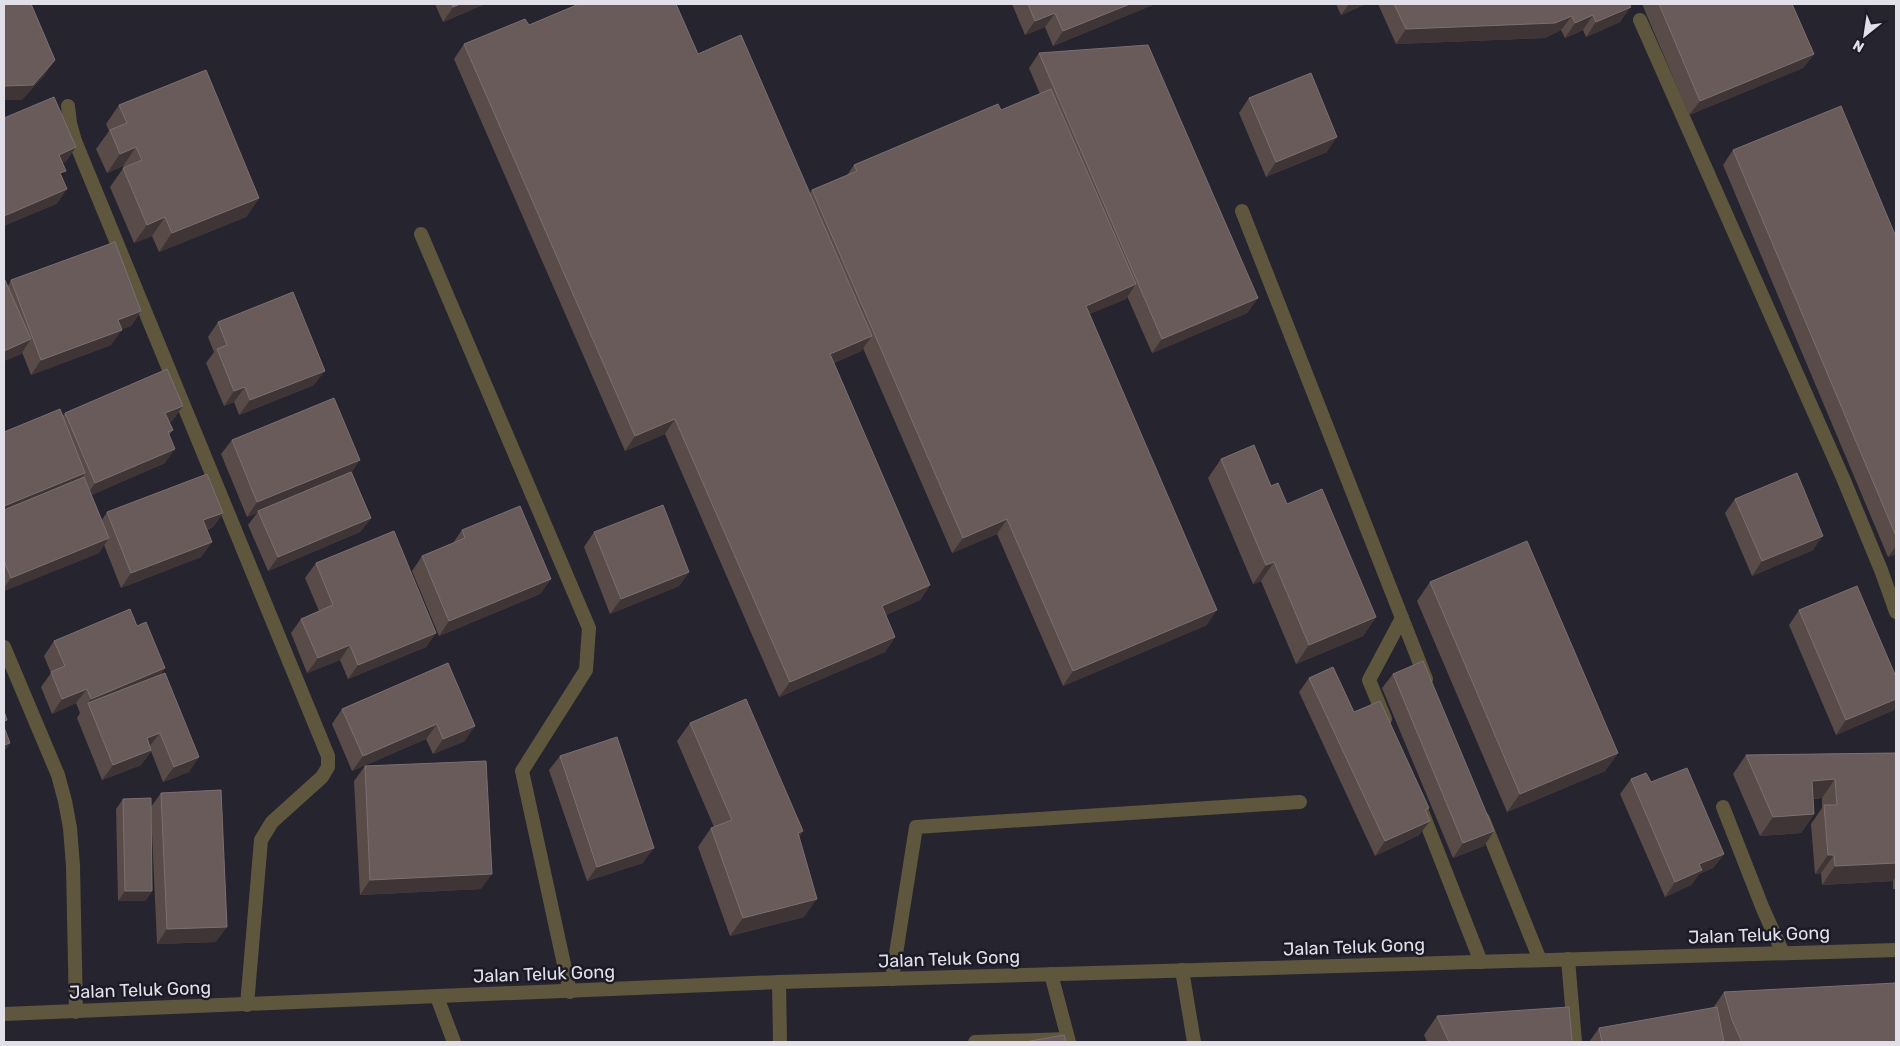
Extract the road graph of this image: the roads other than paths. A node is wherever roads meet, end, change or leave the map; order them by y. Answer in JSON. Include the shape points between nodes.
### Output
{"nodes":[{"id":1,"x":1640,"y":20,"type":"dead end"},
{"id":2,"x":68,"y":106,"type":"dead end"},
{"id":3,"x":1242,"y":211,"type":"dead end"},
{"id":4,"x":421,"y":234,"type":"dead end"},
{"id":5,"x":1896,"y":612,"type":"edge"},
{"id":6,"x":1402,"y":618,"type":"junction"},
{"id":7,"x":4,"y":647,"type":"edge"},
{"id":8,"x":1432,"y":692,"type":"edge"},
{"id":9,"x":1391,"y":734,"type":"edge"},
{"id":10,"x":1416,"y":798,"type":"edge"},
{"id":11,"x":1300,"y":802,"type":"dead end"},
{"id":12,"x":1476,"y":803,"type":"edge"},
{"id":13,"x":1723,"y":807,"type":"dead end"},
{"id":14,"x":1896,"y":950,"type":"edge"},
{"id":15,"x":1783,"y":953,"type":"junction"},
{"id":16,"x":1568,"y":959,"type":"junction"},
{"id":17,"x":1540,"y":960,"type":"junction"},
{"id":18,"x":1481,"y":962,"type":"junction"},
{"id":19,"x":1182,"y":970,"type":"junction"},
{"id":20,"x":1051,"y":974,"type":"junction"},
{"id":21,"x":892,"y":979,"type":"junction"},
{"id":22,"x":779,"y":982,"type":"junction"},
{"id":23,"x":570,"y":992,"type":"junction"},
{"id":24,"x":437,"y":997,"type":"junction"},
{"id":25,"x":247,"y":1005,"type":"junction"},
{"id":26,"x":76,"y":1012,"type":"junction"},
{"id":27,"x":4,"y":1014,"type":"edge"},
{"id":28,"x":1068,"y":1041,"type":"edge"},
{"id":29,"x":454,"y":1042,"type":"edge"},
{"id":30,"x":780,"y":1042,"type":"edge"},
{"id":31,"x":976,"y":1042,"type":"edge"},
{"id":32,"x":1194,"y":1042,"type":"edge"},
{"id":33,"x":1575,"y":1042,"type":"edge"}],
"edges":[{"from":1,"to":5,"type":"street","via":[[1839,469]]},
{"from":2,"to":25,"type":"street","via":[[75,141],[328,756],[328,767],[322,778],[272,822],[261,840]]},
{"from":3,"to":6,"type":"street"},
{"from":4,"to":23,"type":"street","via":[[589,628],[586,670],[522,770]]},
{"from":6,"to":8,"type":"street"},
{"from":6,"to":9,"type":"street","via":[[1370,680]]},
{"from":7,"to":26,"type":"street","via":[[58,775],[65,801],[73,866]]},
{"from":10,"to":18,"type":"street"},
{"from":11,"to":21,"type":"street","via":[[916,827]]},
{"from":12,"to":17,"type":"street"},
{"from":13,"to":15,"type":"street"},
{"from":14,"to":15,"type":"street","name":"Jalan Teluk Gong"},
{"from":15,"to":16,"type":"street","name":"Jalan Teluk Gong"},
{"from":16,"to":17,"type":"street","name":"Jalan Teluk Gong"},
{"from":16,"to":33,"type":"street"},
{"from":17,"to":18,"type":"street","name":"Jalan Teluk Gong"},
{"from":18,"to":19,"type":"street","name":"Jalan Teluk Gong"},
{"from":19,"to":20,"type":"street","name":"Jalan Teluk Gong"},
{"from":19,"to":32,"type":"street"},
{"from":20,"to":21,"type":"street","name":"Jalan Teluk Gong"},
{"from":20,"to":28,"type":"street"},
{"from":21,"to":22,"type":"street","name":"Jalan Teluk Gong"},
{"from":22,"to":23,"type":"street","name":"Jalan Teluk Gong"},
{"from":22,"to":30,"type":"street"},
{"from":23,"to":24,"type":"street","name":"Jalan Teluk Gong"},
{"from":24,"to":25,"type":"street","name":"Jalan Teluk Gong"},
{"from":24,"to":29,"type":"street"},
{"from":25,"to":26,"type":"street","name":"Jalan Teluk Gong"},
{"from":26,"to":27,"type":"street","name":"Jalan Teluk Gong"},
{"from":28,"to":31,"type":"street"}]}
